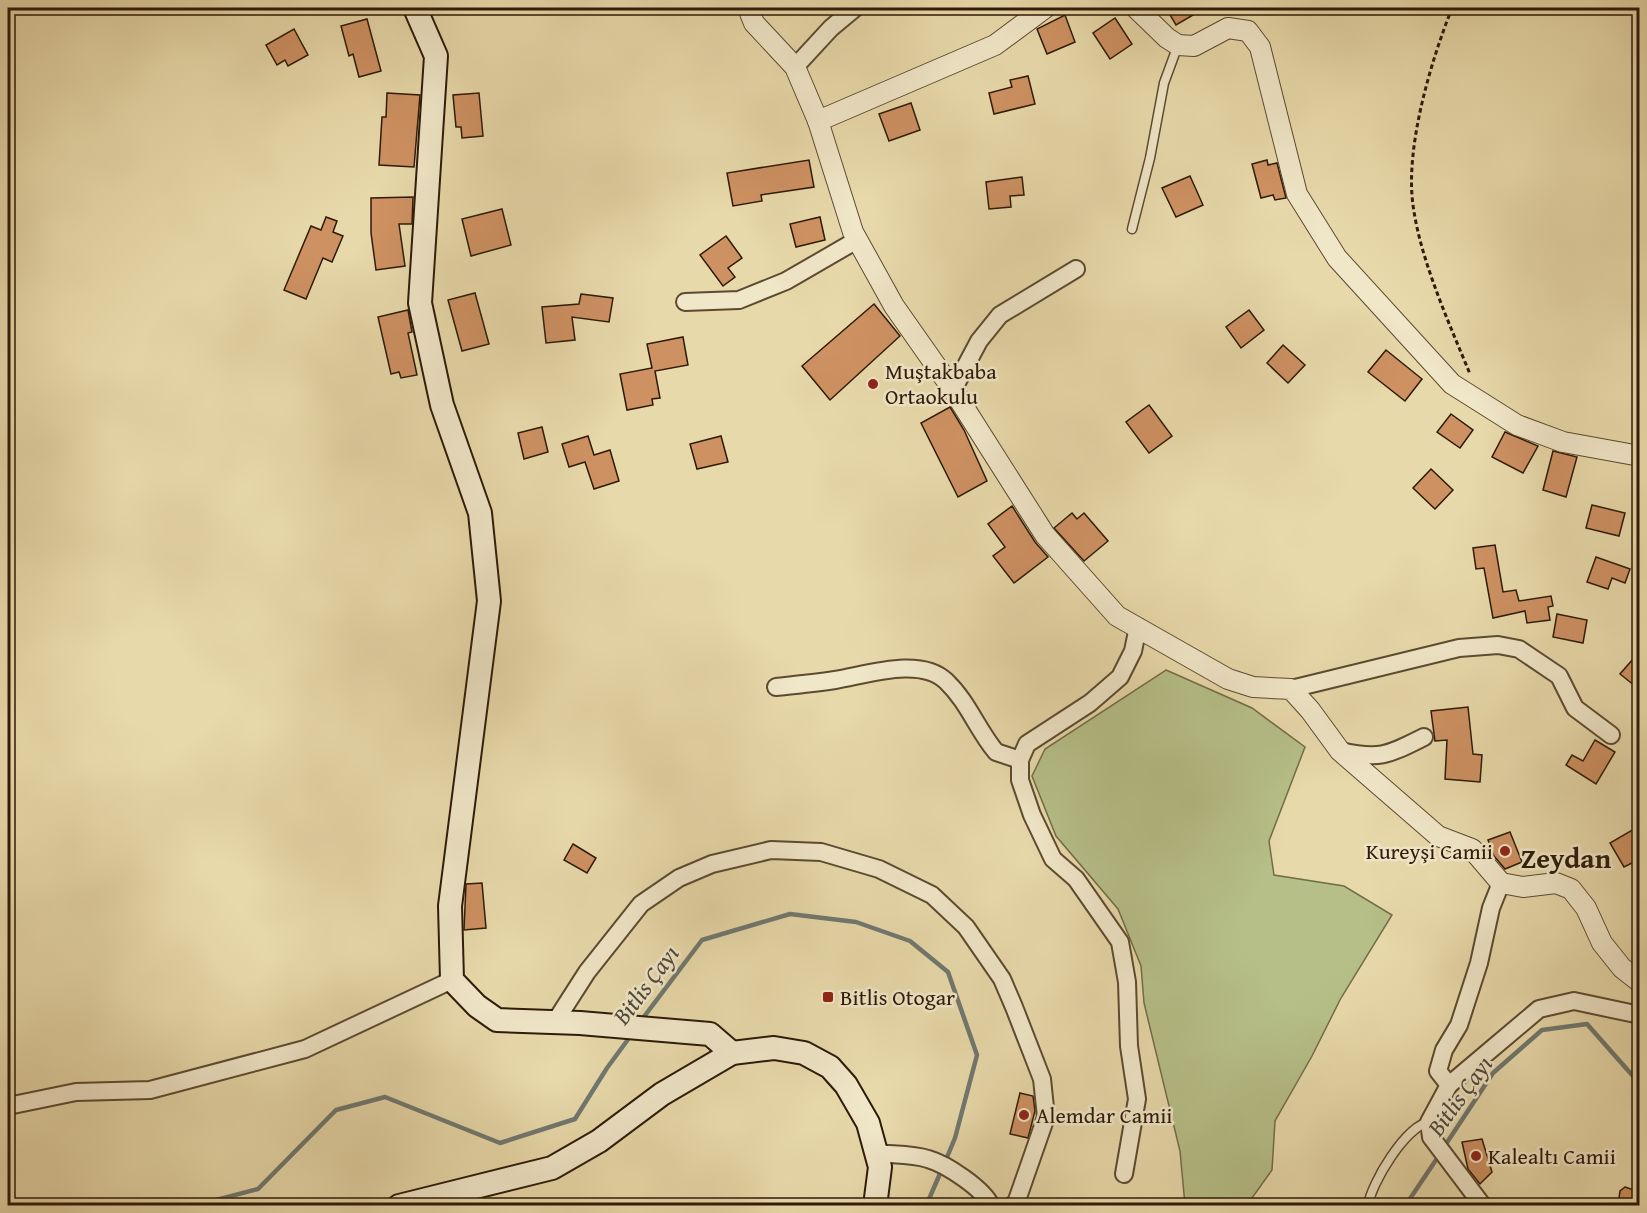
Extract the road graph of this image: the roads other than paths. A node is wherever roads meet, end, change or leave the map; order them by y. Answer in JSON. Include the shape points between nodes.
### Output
{"nodes":[{"id":1,"x":415,"y":8,"type":"edge"},
{"id":2,"x":748,"y":8,"type":"edge"},
{"id":3,"x":855,"y":8,"type":"edge"},
{"id":4,"x":1045,"y":8,"type":"edge"},
{"id":5,"x":1136,"y":8,"type":"edge"},
{"id":6,"x":1178,"y":45,"type":"junction"},
{"id":7,"x":795,"y":67,"type":"junction"},
{"id":8,"x":818,"y":121,"type":"junction"},
{"id":9,"x":1132,"y":230,"type":"dead end"},
{"id":10,"x":857,"y":240,"type":"junction"},
{"id":11,"x":1076,"y":269,"type":"dead end"},
{"id":12,"x":685,"y":302,"type":"dead end"},
{"id":13,"x":953,"y":390,"type":"junction"},
{"id":14,"x":1640,"y":456,"type":"edge"},
{"id":15,"x":1138,"y":627,"type":"junction"},
{"id":16,"x":776,"y":687,"type":"dead end"},
{"id":17,"x":1291,"y":689,"type":"junction"},
{"id":18,"x":1611,"y":735,"type":"dead end"},
{"id":19,"x":1424,"y":737,"type":"dead end"},
{"id":20,"x":1340,"y":751,"type":"junction"},
{"id":21,"x":1020,"y":760,"type":"junction"},
{"id":22,"x":1501,"y":883,"type":"junction"},
{"id":23,"x":452,"y":980,"type":"junction"},
{"id":24,"x":1640,"y":982,"type":"edge"},
{"id":25,"x":1640,"y":1015,"type":"edge"},
{"id":26,"x":555,"y":1022,"type":"junction"},
{"id":27,"x":732,"y":1053,"type":"junction"},
{"id":28,"x":1449,"y":1085,"type":"junction"},
{"id":29,"x":8,"y":1106,"type":"edge"},
{"id":30,"x":1430,"y":1130,"type":"junction"},
{"id":31,"x":876,"y":1153,"type":"junction"},
{"id":32,"x":1124,"y":1174,"type":"dead end"},
{"id":33,"x":399,"y":1206,"type":"edge"},
{"id":34,"x":875,"y":1206,"type":"edge"},
{"id":35,"x":991,"y":1206,"type":"edge"},
{"id":36,"x":1011,"y":1206,"type":"edge"},
{"id":37,"x":1368,"y":1206,"type":"edge"},
{"id":38,"x":1483,"y":1206,"type":"edge"}],
"edges":[{"from":1,"to":23,"type":"main road","via":[[436,56],[420,303],[442,405],[480,513],[489,601],[450,906]]},
{"from":2,"to":7,"type":"street","via":[[754,23]]},
{"from":3,"to":7,"type":"street"},
{"from":4,"to":8,"type":"street","via":[[995,45]]},
{"from":5,"to":6,"type":"street"},
{"from":6,"to":9,"type":"lane","via":[[1164,83]]},
{"from":6,"to":14,"type":"street","via":[[1194,46],[1228,28],[1248,31],[1260,47],[1303,203],[1337,258],[1452,384],[1517,425],[1563,442]]},
{"from":7,"to":8,"type":"street"},
{"from":8,"to":10,"type":"street"},
{"from":10,"to":12,"type":"street","via":[[786,281],[739,300]]},
{"from":10,"to":13,"type":"street","via":[[894,306]]},
{"from":11,"to":13,"type":"street","via":[[1000,315],[979,341]]},
{"from":13,"to":15,"type":"street","via":[[1045,535],[1118,616]]},
{"from":15,"to":17,"type":"street","via":[[1228,679],[1253,687]]},
{"from":15,"to":21,"type":"street","via":[[1133,651],[1120,677],[1090,703],[1027,744]]},
{"from":16,"to":21,"type":"street","via":[[896,668],[928,672],[944,679],[966,703],[996,752]]},
{"from":17,"to":18,"type":"street","via":[[1459,648],[1498,645],[1519,649],[1559,676],[1575,708]]},
{"from":17,"to":20,"type":"street"},
{"from":19,"to":20,"type":"street","via":[[1370,758]]},
{"from":20,"to":22,"type":"street","via":[[1438,836],[1472,849]]},
{"from":21,"to":32,"type":"street","via":[[1020,780],[1053,859],[1076,879],[1120,942],[1137,1099]]},
{"from":22,"to":24,"type":"street","via":[[1523,887],[1556,883],[1571,889],[1586,908],[1602,943],[1622,968]]},
{"from":22,"to":28,"type":"street","via":[[1460,1025],[1444,1050],[1438,1071]]},
{"from":23,"to":26,"type":"main road","via":[[497,1020]]},
{"from":23,"to":29,"type":"street","via":[[306,1049],[150,1090],[76,1092]]},
{"from":25,"to":28,"type":"street","via":[[1574,1001],[1539,1009]]},
{"from":26,"to":27,"type":"main road","via":[[710,1034]]},
{"from":26,"to":36,"type":"street","via":[[587,972],[641,904],[679,878],[712,864],[771,850],[820,852],[879,869],[932,895],[966,927],[1002,979],[1014,1006],[1042,1079],[1046,1117],[1016,1203]]},
{"from":27,"to":31,"type":"main road","via":[[784,1050],[804,1053],[830,1067],[846,1085],[868,1124]]},
{"from":27,"to":33,"type":"main road","via":[[662,1094],[599,1141],[552,1168]]},
{"from":28,"to":30,"type":"street"},
{"from":30,"to":37,"type":"lane","via":[[1420,1124],[1398,1148],[1379,1175]]},
{"from":30,"to":38,"type":"street"},
{"from":31,"to":34,"type":"main road","via":[[880,1167]]},
{"from":31,"to":35,"type":"street","via":[[929,1159],[962,1177],[987,1196]]}]}
